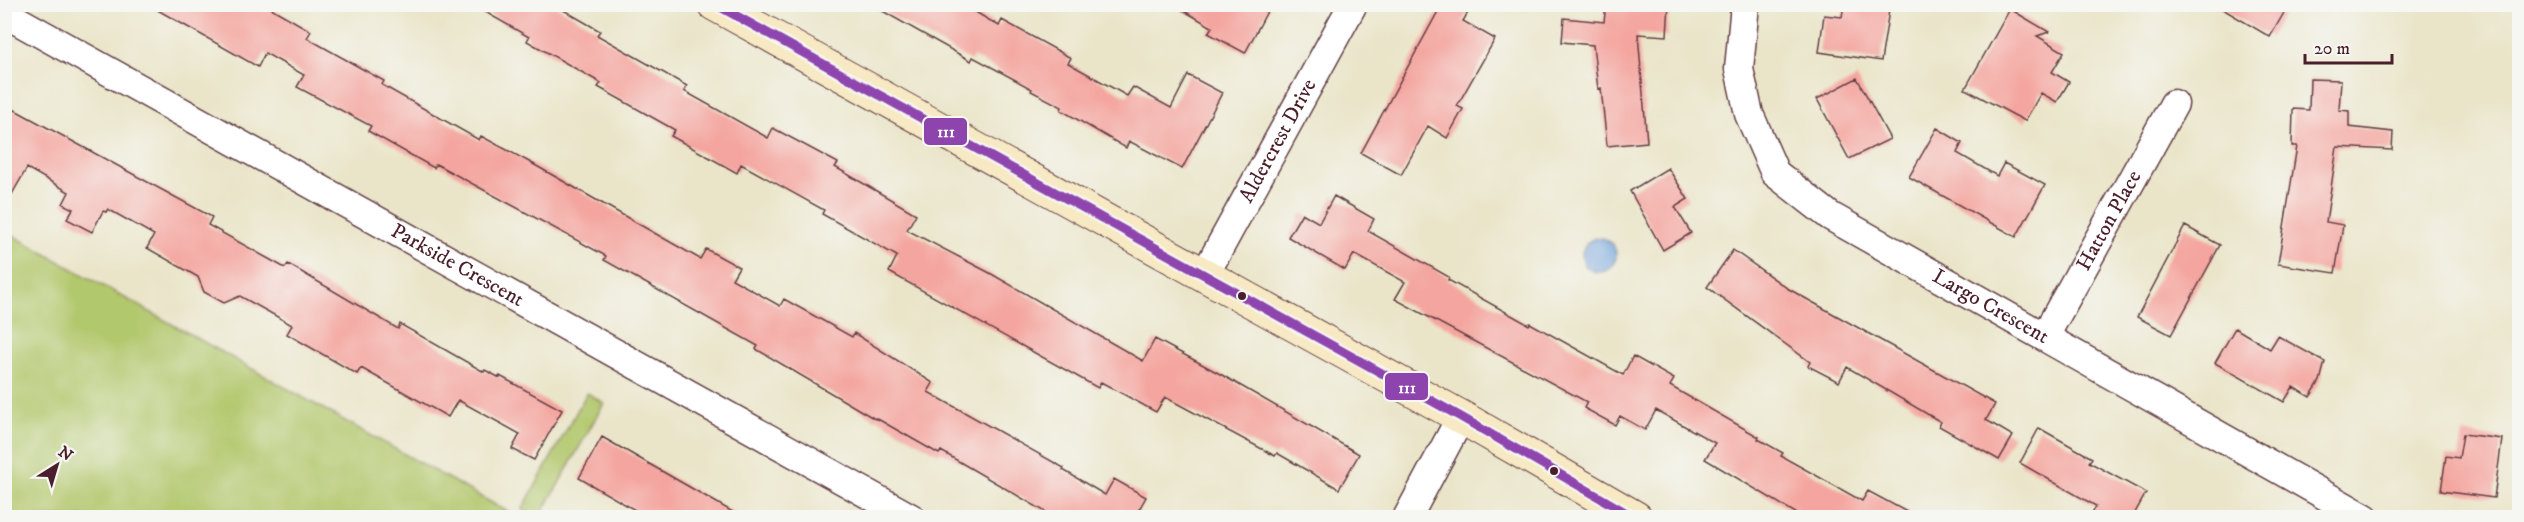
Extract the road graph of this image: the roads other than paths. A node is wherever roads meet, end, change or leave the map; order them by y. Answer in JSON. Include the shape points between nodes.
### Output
{"nodes":[{"id":1,"x":714,"y":4,"type":"edge"},
{"id":2,"x":1353,"y":4,"type":"edge"},
{"id":3,"x":1745,"y":4,"type":"edge"},
{"id":4,"x":4,"y":13,"type":"edge"},
{"id":5,"x":2174,"y":104,"type":"dead end"},
{"id":6,"x":1204,"y":276,"type":"junction"},
{"id":7,"x":2045,"y":336,"type":"junction"},
{"id":8,"x":1461,"y":417,"type":"junction"},
{"id":9,"x":911,"y":518,"type":"edge"},
{"id":10,"x":1407,"y":518,"type":"edge"},
{"id":11,"x":1636,"y":518,"type":"edge"},
{"id":12,"x":2365,"y":518,"type":"edge"}],
"edges":[{"from":1,"to":6,"type":"street"},
{"from":2,"to":6,"type":"street","name":"Aldercrest Drive"},
{"from":3,"to":7,"type":"street","name":"Largo Crescent","via":[[1739,69],[1749,114],[1775,173],[1830,216]]},
{"from":4,"to":9,"type":"street","name":"Parkside Crescent"},
{"from":5,"to":7,"type":"street","name":"Hatton Place"},
{"from":6,"to":8,"type":"street"},
{"from":7,"to":12,"type":"street","name":"Largo Crescent"},
{"from":8,"to":10,"type":"street"},
{"from":8,"to":11,"type":"street"}]}
